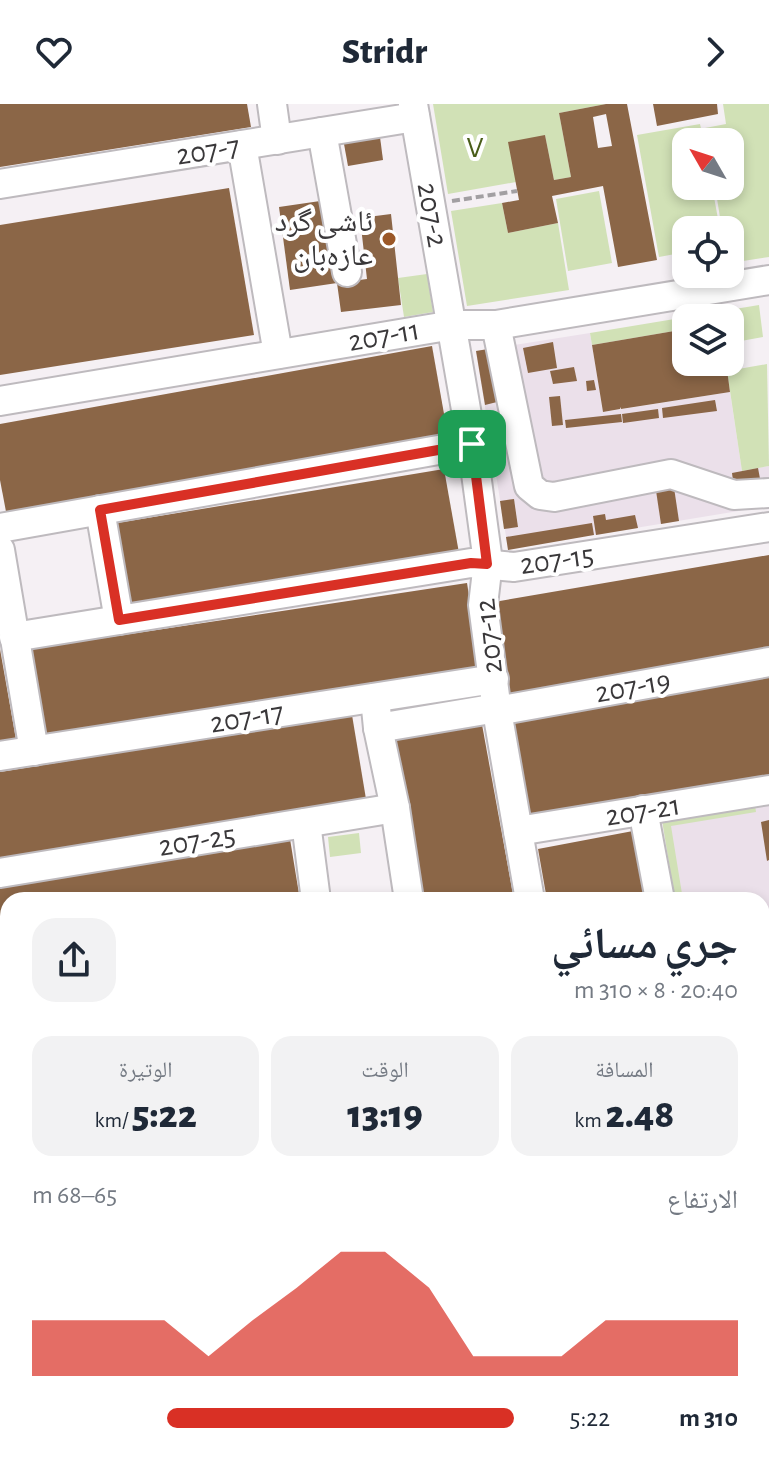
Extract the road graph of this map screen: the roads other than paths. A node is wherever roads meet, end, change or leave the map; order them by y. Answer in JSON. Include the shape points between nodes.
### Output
{"nodes":[{"id":1,"x":272,"y":104,"type":"edge"},
{"id":2,"x":414,"y":110,"type":"edge"},
{"id":3,"x":322,"y":132,"type":"junction"},
{"id":4,"x":277,"y":140,"type":"junction"},
{"id":5,"x":242,"y":145,"type":"junction"},
{"id":6,"x":0,"y":184,"type":"edge"},
{"id":7,"x":347,"y":272,"type":"dead end"},
{"id":8,"x":769,"y":280,"type":"edge"},
{"id":9,"x":453,"y":325,"type":"junction"},
{"id":10,"x":496,"y":325,"type":"junction"},
{"id":11,"x":278,"y":354,"type":"junction"},
{"id":12,"x":0,"y":401,"type":"edge"},
{"id":13,"x":472,"y":444,"type":"junction"},
{"id":14,"x":769,"y":493,"type":"edge"},
{"id":15,"x":100,"y":510,"type":"junction"},
{"id":16,"x":769,"y":527,"type":"edge"},
{"id":17,"x":0,"y":528,"type":"edge"},
{"id":18,"x":0,"y":550,"type":"edge"},
{"id":19,"x":487,"y":564,"type":"junction"},
{"id":20,"x":119,"y":620,"type":"junction"},
{"id":21,"x":14,"y":637,"type":"junction"},
{"id":22,"x":769,"y":662,"type":"edge"},
{"id":23,"x":494,"y":679,"type":"junction"},
{"id":24,"x":375,"y":698,"type":"junction"},
{"id":25,"x":497,"y":710,"type":"junction"},
{"id":26,"x":378,"y":728,"type":"junction"},
{"id":27,"x":34,"y":751,"type":"junction"},
{"id":28,"x":0,"y":756,"type":"edge"},
{"id":29,"x":769,"y":790,"type":"edge"},
{"id":30,"x":395,"y":808,"type":"junction"},
{"id":31,"x":643,"y":810,"type":"junction"},
{"id":32,"x":306,"y":823,"type":"junction"},
{"id":33,"x":518,"y":831,"type":"junction"},
{"id":34,"x":0,"y":873,"type":"edge"},
{"id":35,"x":315,"y":892,"type":"edge"},
{"id":36,"x":408,"y":892,"type":"edge"},
{"id":37,"x":529,"y":892,"type":"edge"},
{"id":38,"x":658,"y":892,"type":"edge"}],
"edges":[{"from":1,"to":4,"type":"street"},
{"from":2,"to":3,"type":"street","name":"207-7"},
{"from":2,"to":9,"type":"street","name":"207-2"},
{"from":3,"to":4,"type":"street","name":"207-7"},
{"from":3,"to":7,"type":"street"},
{"from":4,"to":5,"type":"street","name":"207-7"},
{"from":5,"to":6,"type":"street","name":"207-7"},
{"from":5,"to":11,"type":"street"},
{"from":8,"to":10,"type":"street","name":"207-11"},
{"from":9,"to":10,"type":"street","name":"207-11"},
{"from":9,"to":11,"type":"street","name":"207-11"},
{"from":9,"to":13,"type":"street","name":"207-12"},
{"from":10,"to":14,"type":"street","via":[[529,486],[540,495],[554,497],[671,474],[734,495]]},
{"from":11,"to":12,"type":"street","name":"207-11"},
{"from":13,"to":15,"type":"street"},
{"from":13,"to":19,"type":"street","name":"207-12"},
{"from":15,"to":17,"type":"street"},
{"from":15,"to":20,"type":"street"},
{"from":16,"to":19,"type":"street","name":"207-15","via":[[514,567]]},
{"from":18,"to":21,"type":"street"},
{"from":19,"to":20,"type":"street","name":"207-15"},
{"from":19,"to":23,"type":"street","name":"207-12","via":[[483,605]]},
{"from":20,"to":21,"type":"street","name":"207-15"},
{"from":21,"to":27,"type":"street"},
{"from":22,"to":25,"type":"street","name":"207-19"},
{"from":23,"to":24,"type":"street","name":"207-17"},
{"from":23,"to":25,"type":"street","name":"207-12"},
{"from":24,"to":26,"type":"street"},
{"from":24,"to":27,"type":"street","name":"207-17"},
{"from":25,"to":26,"type":"street"},
{"from":25,"to":33,"type":"street","name":"207-12"},
{"from":26,"to":30,"type":"street"},
{"from":27,"to":28,"type":"street","name":"207-17"},
{"from":29,"to":31,"type":"street","name":"207-21"},
{"from":30,"to":32,"type":"street","name":"207-25"},
{"from":30,"to":36,"type":"street"},
{"from":31,"to":33,"type":"street","name":"207-21"},
{"from":31,"to":38,"type":"street"},
{"from":32,"to":34,"type":"street","name":"207-25"},
{"from":32,"to":35,"type":"street"},
{"from":33,"to":37,"type":"street","name":"207-12"}]}
